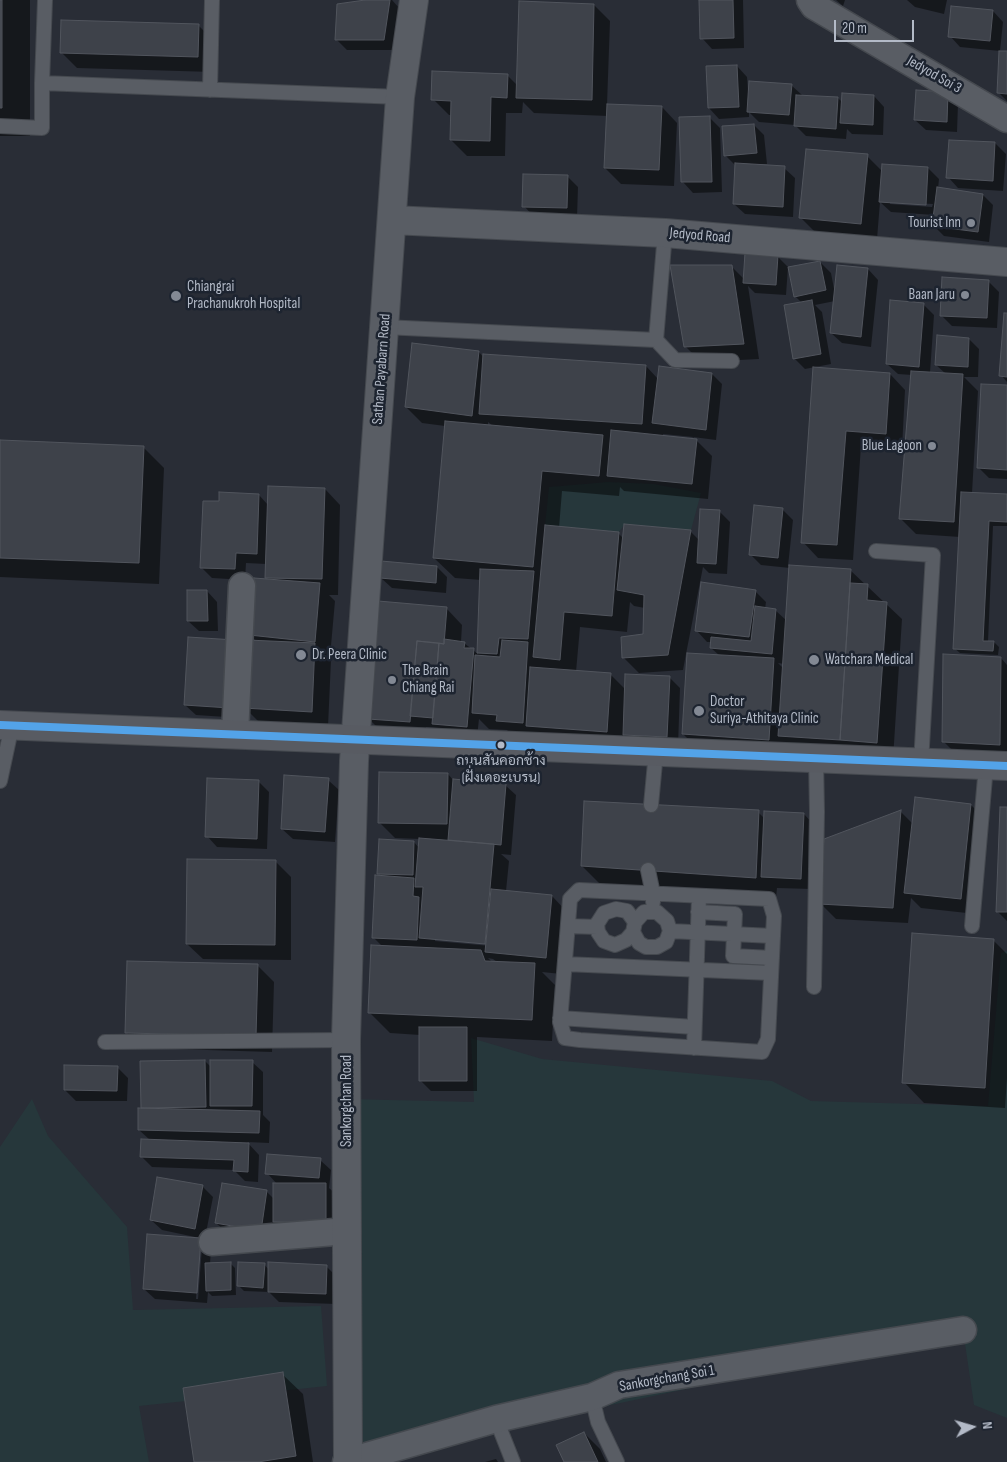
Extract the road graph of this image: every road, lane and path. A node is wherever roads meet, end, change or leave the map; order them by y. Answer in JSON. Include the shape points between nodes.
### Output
{"nodes":[{"id":1,"x":46,"y":0,"type":"edge"},
{"id":2,"x":212,"y":0,"type":"edge"},
{"id":3,"x":414,"y":0,"type":"edge"},
{"id":4,"x":810,"y":0,"type":"edge"},
{"id":5,"x":42,"y":83,"type":"junction"},
{"id":6,"x":210,"y":90,"type":"junction"},
{"id":7,"x":400,"y":97,"type":"junction"},
{"id":8,"x":1007,"y":118,"type":"edge"},
{"id":9,"x":0,"y":126,"type":"edge"},
{"id":10,"x":392,"y":220,"type":"junction"},
{"id":11,"x":665,"y":233,"type":"junction"},
{"id":12,"x":1007,"y":262,"type":"edge"},
{"id":13,"x":384,"y":327,"type":"junction"},
{"id":14,"x":656,"y":340,"type":"junction"},
{"id":15,"x":732,"y":361,"type":"dead end"},
{"id":16,"x":876,"y":550,"type":"dead end"},
{"id":17,"x":242,"y":586,"type":"dead end"},
{"id":18,"x":6,"y":725,"type":"edge"},
{"id":19,"x":235,"y":734,"type":"junction"},
{"id":20,"x":356,"y":740,"type":"junction"},
{"id":21,"x":656,"y":752,"type":"junction"},
{"id":22,"x":816,"y":759,"type":"junction"},
{"id":23,"x":921,"y":763,"type":"junction"},
{"id":24,"x":997,"y":766,"type":"edge"},
{"id":25,"x":0,"y":781,"type":"edge"},
{"id":26,"x":651,"y":805,"type":"dead end"},
{"id":27,"x":648,"y":870,"type":"dead end"},
{"id":28,"x":617,"y":892,"type":"junction"},
{"id":29,"x":653,"y":894,"type":"junction"},
{"id":30,"x":699,"y":896,"type":"junction"},
{"id":31,"x":616,"y":909,"type":"junction"},
{"id":32,"x":652,"y":912,"type":"junction"},
{"id":33,"x":698,"y":912,"type":"junction"},
{"id":34,"x":568,"y":926,"type":"junction"},
{"id":35,"x":972,"y":926,"type":"dead end"},
{"id":36,"x":597,"y":927,"type":"junction"},
{"id":37,"x":634,"y":927,"type":"junction"},
{"id":38,"x":670,"y":931,"type":"junction"},
{"id":39,"x":697,"y":932,"type":"junction"},
{"id":40,"x":734,"y":934,"type":"junction"},
{"id":41,"x":773,"y":936,"type":"junction"},
{"id":42,"x":615,"y":945,"type":"junction"},
{"id":43,"x":649,"y":947,"type":"junction"},
{"id":44,"x":772,"y":958,"type":"junction"},
{"id":45,"x":565,"y":964,"type":"junction"},
{"id":46,"x":614,"y":966,"type":"junction"},
{"id":47,"x":648,"y":968,"type":"junction"},
{"id":48,"x":696,"y":970,"type":"junction"},
{"id":49,"x":771,"y":973,"type":"junction"},
{"id":50,"x":814,"y":987,"type":"dead end"},
{"id":51,"x":560,"y":1018,"type":"junction"},
{"id":52,"x":694,"y":1027,"type":"junction"},
{"id":53,"x":346,"y":1040,"type":"junction"},
{"id":54,"x":104,"y":1042,"type":"dead end"},
{"id":55,"x":694,"y":1048,"type":"junction"},
{"id":56,"x":347,"y":1231,"type":"junction"},
{"id":57,"x":212,"y":1242,"type":"dead end"},
{"id":58,"x":963,"y":1330,"type":"dead end"},
{"id":59,"x":592,"y":1397,"type":"junction"},
{"id":60,"x":496,"y":1419,"type":"junction"},
{"id":61,"x":347,"y":1462,"type":"edge"},
{"id":62,"x":513,"y":1462,"type":"edge"},
{"id":63,"x":616,"y":1462,"type":"edge"}],
"edges":[{"from":1,"to":5,"type":"lane"},
{"from":2,"to":6,"type":"lane"},
{"from":3,"to":7,"type":"street","name":"Sathan Payabarn Road"},
{"from":4,"to":8,"type":"street","name":"Jedyod Soi 3","via":[[814,6]]},
{"from":5,"to":6,"type":"lane"},
{"from":5,"to":9,"type":"lane","via":[[42,128]]},
{"from":6,"to":7,"type":"lane"},
{"from":7,"to":10,"type":"street","name":"Sathan Payabarn Road"},
{"from":10,"to":11,"type":"street","name":"Jedyod Road"},
{"from":10,"to":13,"type":"street","name":"Sathan Payabarn Road"},
{"from":11,"to":12,"type":"street","name":"Jedyod Road"},
{"from":11,"to":14,"type":"lane"},
{"from":13,"to":14,"type":"lane"},
{"from":13,"to":20,"type":"street","name":"Sathan Payabarn Road"},
{"from":14,"to":15,"type":"lane","via":[[675,360]]},
{"from":16,"to":23,"type":"lane","via":[[933,555]]},
{"from":17,"to":19,"type":"street"},
{"from":18,"to":19,"type":"main road"},
{"from":18,"to":25,"type":"lane"},
{"from":19,"to":20,"type":"main road"},
{"from":20,"to":21,"type":"main road"},
{"from":20,"to":53,"type":"street","name":"Sankorgchan Road"},
{"from":21,"to":22,"type":"main road"},
{"from":21,"to":26,"type":"lane"},
{"from":22,"to":23,"type":"main road"},
{"from":22,"to":50,"type":"lane"},
{"from":23,"to":24,"type":"main road"},
{"from":24,"to":35,"type":"lane"},
{"from":27,"to":29,"type":"lane"},
{"from":28,"to":29,"type":"lane"},
{"from":28,"to":31,"type":"lane"},
{"from":28,"to":34,"type":"lane","via":[[580,890],[570,899]]},
{"from":29,"to":30,"type":"lane"},
{"from":29,"to":32,"type":"lane"},
{"from":30,"to":33,"type":"lane"},
{"from":30,"to":41,"type":"lane","via":[[769,899],[774,916]]},
{"from":31,"to":36,"type":"lane","via":[[604,913]]},
{"from":31,"to":37,"type":"lane","via":[[628,911]]},
{"from":32,"to":37,"type":"lane","via":[[644,912]]},
{"from":32,"to":38,"type":"lane","via":[[657,912],[666,921]]},
{"from":33,"to":39,"type":"lane"},
{"from":33,"to":40,"type":"lane","via":[[735,914]]},
{"from":34,"to":36,"type":"lane"},
{"from":34,"to":45,"type":"lane"},
{"from":36,"to":42,"type":"lane","via":[[604,941]]},
{"from":37,"to":42,"type":"lane","via":[[626,940]]},
{"from":37,"to":43,"type":"lane","via":[[639,943]]},
{"from":38,"to":39,"type":"lane"},
{"from":38,"to":43,"type":"lane","via":[[666,942]]},
{"from":39,"to":40,"type":"lane"},
{"from":39,"to":48,"type":"lane"},
{"from":40,"to":41,"type":"lane"},
{"from":40,"to":44,"type":"lane","via":[[732,956]]},
{"from":41,"to":44,"type":"lane"},
{"from":42,"to":46,"type":"lane"},
{"from":43,"to":47,"type":"lane"},
{"from":44,"to":49,"type":"lane"},
{"from":45,"to":46,"type":"lane"},
{"from":45,"to":51,"type":"lane"},
{"from":46,"to":47,"type":"lane"},
{"from":47,"to":48,"type":"lane"},
{"from":48,"to":49,"type":"lane"},
{"from":48,"to":52,"type":"lane"},
{"from":49,"to":55,"type":"lane","via":[[768,1039],[762,1052]]},
{"from":51,"to":52,"type":"lane"},
{"from":51,"to":55,"type":"lane","via":[[566,1038]]},
{"from":52,"to":55,"type":"lane"},
{"from":53,"to":54,"type":"lane"},
{"from":53,"to":56,"type":"street","name":"Sankorgchan Road"},
{"from":56,"to":57,"type":"street"},
{"from":56,"to":61,"type":"street","name":"Sankorgchan Road"},
{"from":58,"to":59,"type":"street","name":"Sankorgchang Soi 1","via":[[618,1385]]},
{"from":59,"to":60,"type":"street","name":"Sankorgchang Soi 1"},
{"from":59,"to":63,"type":"lane","via":[[598,1422]]},
{"from":60,"to":61,"type":"street","name":"Sankorgchang Soi 1"},
{"from":60,"to":62,"type":"lane"}]}
